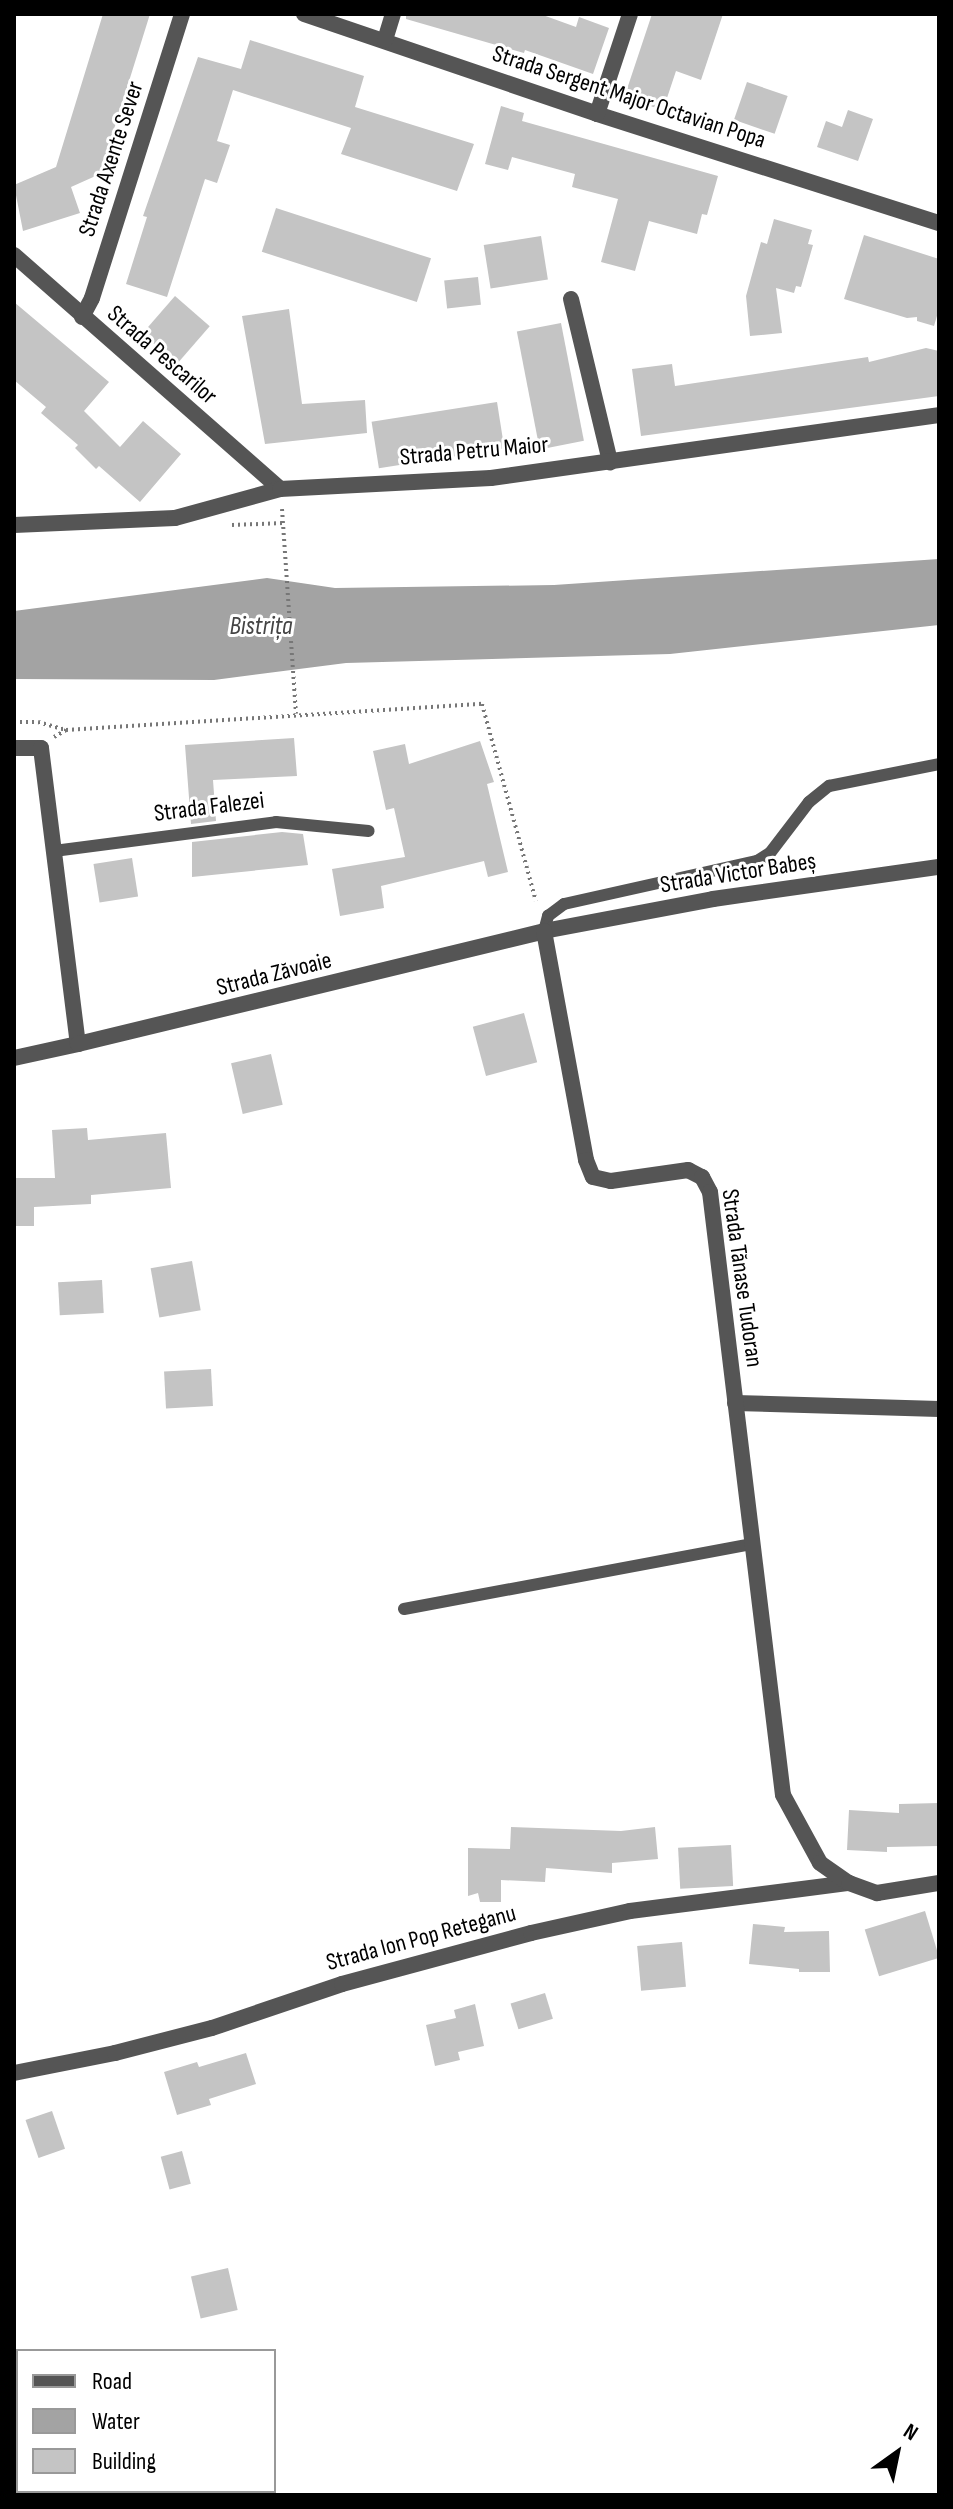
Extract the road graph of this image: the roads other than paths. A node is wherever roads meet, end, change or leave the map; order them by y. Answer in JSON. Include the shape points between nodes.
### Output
{"nodes":[{"id":1,"x":182,"y":14,"type":"edge"},
{"id":2,"x":304,"y":14,"type":"edge"},
{"id":3,"x":393,"y":14,"type":"edge"},
{"id":4,"x":630,"y":14,"type":"edge"},
{"id":5,"x":385,"y":40,"type":"junction"},
{"id":6,"x":597,"y":114,"type":"junction"},
{"id":7,"x":939,"y":223,"type":"edge"},
{"id":8,"x":14,"y":255,"type":"edge"},
{"id":9,"x":571,"y":299,"type":"dead end"},
{"id":10,"x":82,"y":317,"type":"junction"},
{"id":11,"x":939,"y":415,"type":"edge"},
{"id":12,"x":610,"y":462,"type":"junction"},
{"id":13,"x":280,"y":489,"type":"junction"},
{"id":14,"x":14,"y":525,"type":"edge"},
{"id":15,"x":14,"y":748,"type":"edge"},
{"id":16,"x":939,"y":764,"type":"edge"},
{"id":17,"x":369,"y":831,"type":"dead end"},
{"id":18,"x":54,"y":851,"type":"junction"},
{"id":19,"x":939,"y":867,"type":"edge"},
{"id":20,"x":544,"y":931,"type":"junction"},
{"id":21,"x":78,"y":1044,"type":"junction"},
{"id":22,"x":14,"y":1058,"type":"edge"},
{"id":23,"x":735,"y":1403,"type":"junction"},
{"id":24,"x":939,"y":1409,"type":"edge"},
{"id":25,"x":751,"y":1544,"type":"junction"},
{"id":26,"x":404,"y":1609,"type":"dead end"},
{"id":27,"x":849,"y":1883,"type":"junction"},
{"id":28,"x":939,"y":1883,"type":"edge"},
{"id":29,"x":14,"y":2073,"type":"edge"}],
"edges":[{"from":1,"to":10,"type":"street","name":"Strada Axente Sever"},
{"from":2,"to":5,"type":"street","name":"Strada Sergent Major Octavian Popa"},
{"from":3,"to":5,"type":"street"},
{"from":4,"to":6,"type":"street"},
{"from":5,"to":6,"type":"street","name":"Strada Sergent Major Octavian Popa"},
{"from":6,"to":7,"type":"street","name":"Strada Sergent Major Octavian Popa"},
{"from":8,"to":10,"type":"street","name":"Strada Pescarilor"},
{"from":9,"to":12,"type":"street"},
{"from":10,"to":13,"type":"street","name":"Strada Pescarilor"},
{"from":11,"to":12,"type":"street","name":"Strada Petru Maior"},
{"from":12,"to":13,"type":"street","name":"Strada Petru Maior","via":[[491,478]]},
{"from":13,"to":14,"type":"street","name":"Strada Petru Maior","via":[[175,518]]},
{"from":15,"to":18,"type":"street","via":[[41,748]]},
{"from":16,"to":20,"type":"lane","via":[[829,786],[757,861],[564,904],[548,916]]},
{"from":17,"to":18,"type":"lane","name":"Strada Falezei","via":[[276,822]]},
{"from":18,"to":21,"type":"street"},
{"from":19,"to":20,"type":"street","name":"Strada Victor Babeș","via":[[713,899]]},
{"from":20,"to":21,"type":"street","name":"Strada Zăvoaie"},
{"from":20,"to":23,"type":"street","name":"Strada Tănase Tudoran","via":[[593,1177],[611,1181],[688,1170],[707,1184]]},
{"from":21,"to":22,"type":"street","name":"Strada Zăvoaie"},
{"from":23,"to":24,"type":"street","name":"Strada Tănase Tudoran"},
{"from":23,"to":25,"type":"street","name":"Strada Ion Pop Reteganu"},
{"from":25,"to":26,"type":"lane"},
{"from":25,"to":27,"type":"street","name":"Strada Ion Pop Reteganu","via":[[783,1795],[820,1863]]},
{"from":27,"to":28,"type":"street","name":"Strada Ion Pop Reteganu","via":[[877,1893]]},
{"from":27,"to":29,"type":"street","name":"Strada Ion Pop Reteganu","via":[[630,1911],[531,1933],[342,1984],[212,2028]]}]}
